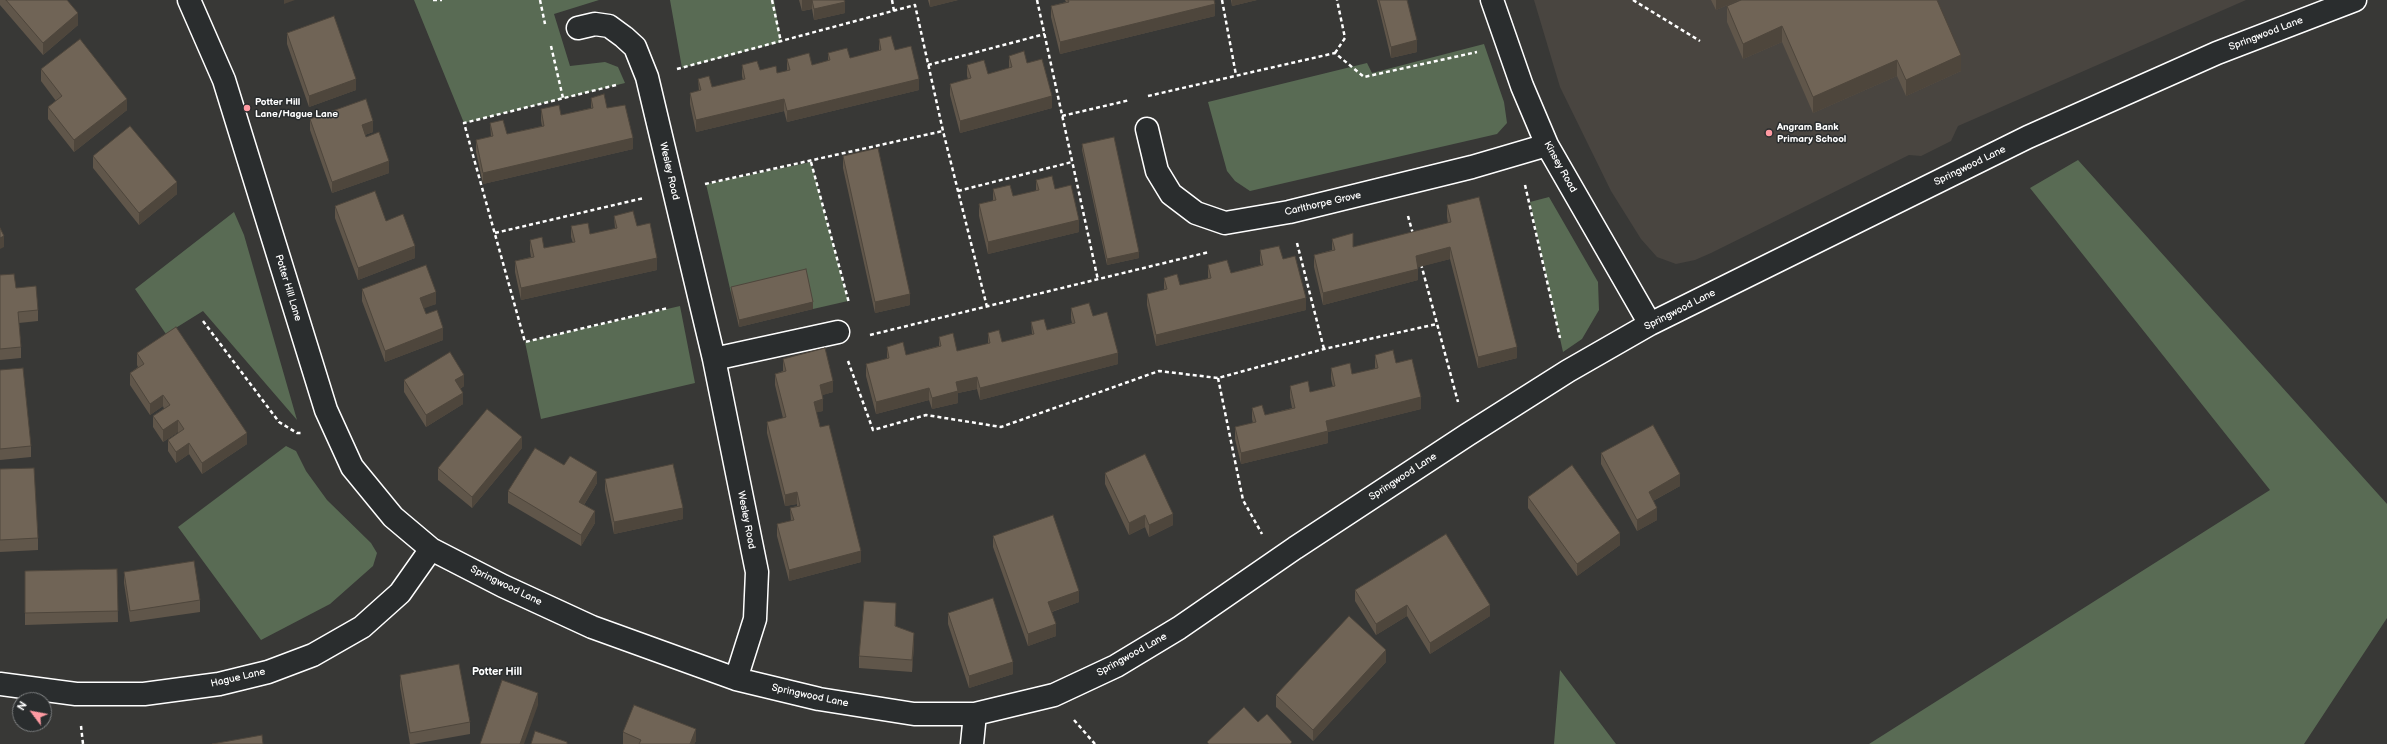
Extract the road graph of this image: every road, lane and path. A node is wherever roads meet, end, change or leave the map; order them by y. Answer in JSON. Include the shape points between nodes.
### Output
{"nodes":[{"id":1,"x":189,"y":0,"type":"edge"},
{"id":2,"x":433,"y":0,"type":"edge"},
{"id":3,"x":442,"y":0,"type":"edge"},
{"id":4,"x":540,"y":0,"type":"edge"},
{"id":5,"x":772,"y":0,"type":"edge"},
{"id":6,"x":892,"y":0,"type":"edge"},
{"id":7,"x":1037,"y":0,"type":"edge"},
{"id":8,"x":1222,"y":0,"type":"edge"},
{"id":9,"x":1337,"y":0,"type":"edge"},
{"id":10,"x":1492,"y":0,"type":"edge"},
{"id":11,"x":1632,"y":0,"type":"edge"},
{"id":12,"x":2355,"y":0,"type":"edge"},
{"id":13,"x":894,"y":11,"type":"junction"},
{"id":14,"x":578,"y":28,"type":"dead end"},
{"id":15,"x":547,"y":30,"type":"dead end"},
{"id":16,"x":1045,"y":34,"type":"junction"},
{"id":17,"x":1700,"y":41,"type":"dead end"},
{"id":18,"x":781,"y":42,"type":"junction"},
{"id":19,"x":551,"y":45,"type":"dead end"},
{"id":20,"x":1508,"y":45,"type":"junction"},
{"id":21,"x":1335,"y":53,"type":"junction"},
{"id":22,"x":928,"y":65,"type":"junction"},
{"id":23,"x":1236,"y":76,"type":"junction"},
{"id":24,"x":647,"y":77,"type":"junction"},
{"id":25,"x":563,"y":98,"type":"junction"},
{"id":26,"x":1141,"y":98,"type":"dead end"},
{"id":27,"x":1134,"y":99,"type":"dead end"},
{"id":28,"x":1062,"y":116,"type":"junction"},
{"id":29,"x":1147,"y":129,"type":"dead end"},
{"id":30,"x":943,"y":131,"type":"junction"},
{"id":31,"x":1547,"y":145,"type":"junction"},
{"id":32,"x":1516,"y":155,"type":"junction"},
{"id":33,"x":811,"y":162,"type":"junction"},
{"id":34,"x":1072,"y":162,"type":"junction"},
{"id":35,"x":1399,"y":186,"type":"junction"},
{"id":36,"x":674,"y":190,"type":"junction"},
{"id":37,"x":958,"y":191,"type":"junction"},
{"id":38,"x":1289,"y":212,"type":"junction"},
{"id":39,"x":1225,"y":223,"type":"junction"},
{"id":40,"x":495,"y":234,"type":"junction"},
{"id":41,"x":1413,"y":236,"type":"edge"},
{"id":42,"x":1419,"y":257,"type":"edge"},
{"id":43,"x":1098,"y":280,"type":"junction"},
{"id":44,"x":700,"y":301,"type":"junction"},
{"id":45,"x":987,"y":307,"type":"junction"},
{"id":46,"x":850,"y":308,"type":"dead end"},
{"id":47,"x":202,"y":320,"type":"dead end"},
{"id":48,"x":1437,"y":324,"type":"junction"},
{"id":49,"x":1650,"y":324,"type":"junction"},
{"id":50,"x":838,"y":332,"type":"junction"},
{"id":51,"x":1324,"y":349,"type":"junction"},
{"id":52,"x":714,"y":359,"type":"junction"},
{"id":53,"x":1568,"y":371,"type":"junction"},
{"id":54,"x":1218,"y":378,"type":"junction"},
{"id":55,"x":332,"y":424,"type":"junction"},
{"id":56,"x":1467,"y":435,"type":"junction"},
{"id":57,"x":431,"y":549,"type":"junction"},
{"id":58,"x":1276,"y":560,"type":"junction"},
{"id":59,"x":736,"y":679,"type":"junction"},
{"id":60,"x":0,"y":684,"type":"edge"},
{"id":61,"x":975,"y":714,"type":"junction"},
{"id":62,"x":972,"y":744,"type":"edge"}],
"edges":[{"from":1,"to":55,"type":"street","name":"Potter Hill Lane","via":[[224,80]]},
{"from":2,"to":3,"type":"path"},
{"from":4,"to":15,"type":"path"},
{"from":5,"to":18,"type":"path"},
{"from":6,"to":13,"type":"path"},
{"from":7,"to":16,"type":"path"},
{"from":8,"to":23,"type":"path"},
{"from":9,"to":21,"type":"path","via":[[1345,38]]},
{"from":10,"to":20,"type":"street","name":"Kinsey Road"},
{"from":11,"to":17,"type":"path"},
{"from":12,"to":49,"type":"street","name":"Springwood Lane","via":[[2217,53],[2028,137]]},
{"from":13,"to":18,"type":"path"},
{"from":13,"to":22,"type":"path","via":[[915,5]]},
{"from":14,"to":24,"type":"street","name":"Wesley Road","via":[[595,24],[609,26],[619,33],[635,47]]},
{"from":16,"to":22,"type":"path"},
{"from":16,"to":28,"type":"path"},
{"from":18,"to":24,"type":"path"},
{"from":19,"to":25,"type":"path"},
{"from":20,"to":21,"type":"path","via":[[1364,77]]},
{"from":20,"to":31,"type":"street","name":"Kinsey Road"},
{"from":21,"to":23,"type":"path"},
{"from":22,"to":30,"type":"path"},
{"from":23,"to":26,"type":"path"},
{"from":24,"to":25,"type":"path"},
{"from":24,"to":36,"type":"street","name":"Wesley Road"},
{"from":25,"to":40,"type":"path","via":[[464,123]]},
{"from":27,"to":28,"type":"path"},
{"from":28,"to":34,"type":"path"},
{"from":29,"to":39,"type":"street","name":"Carlthorpe Grove","via":[[1157,171],[1171,194],[1196,213]]},
{"from":30,"to":33,"type":"path"},
{"from":30,"to":37,"type":"path"},
{"from":31,"to":32,"type":"street","name":"Carlthorpe Grove"},
{"from":31,"to":49,"type":"street","name":"Kinsey Road"},
{"from":32,"to":35,"type":"street","name":"Carlthorpe Grove"},
{"from":32,"to":53,"type":"path","via":[[1530,202]]},
{"from":33,"to":36,"type":"path"},
{"from":33,"to":46,"type":"path"},
{"from":34,"to":37,"type":"path"},
{"from":34,"to":43,"type":"path"},
{"from":35,"to":38,"type":"street","name":"Carlthorpe Grove"},
{"from":35,"to":41,"type":"path"},
{"from":36,"to":40,"type":"path"},
{"from":36,"to":44,"type":"street","name":"Wesley Road"},
{"from":37,"to":45,"type":"path"},
{"from":38,"to":39,"type":"street","name":"Carlthorpe Grove"},
{"from":38,"to":51,"type":"path"},
{"from":39,"to":43,"type":"path","via":[[1218,250]]},
{"from":40,"to":44,"type":"path","via":[[525,342]]},
{"from":42,"to":48,"type":"path"},
{"from":43,"to":45,"type":"path"},
{"from":44,"to":52,"type":"street","name":"Wesley Road"},
{"from":45,"to":50,"type":"path","via":[[860,337]]},
{"from":47,"to":55,"type":"path","via":[[279,422],[297,433],[311,434]]},
{"from":48,"to":51,"type":"path"},
{"from":48,"to":56,"type":"path"},
{"from":49,"to":53,"type":"street","name":"Springwood Lane"},
{"from":50,"to":52,"type":"street"},
{"from":50,"to":54,"type":"path","via":[[873,430],[926,415],[1000,427],[1159,371]]},
{"from":51,"to":54,"type":"path"},
{"from":52,"to":59,"type":"street","name":"Wesley Road","via":[[757,572],[755,619]]},
{"from":53,"to":56,"type":"street","name":"Springwood Lane"},
{"from":54,"to":58,"type":"path","via":[[1243,500]]},
{"from":55,"to":57,"type":"street","name":"Potter Hill Lane","via":[[352,467],[374,496],[393,517]]},
{"from":56,"to":58,"type":"street","name":"Springwood Lane"},
{"from":57,"to":59,"type":"street","name":"Springwood Lane","via":[[592,626]]},
{"from":57,"to":60,"type":"street","name":"Hague Lane","via":[[400,593],[362,627],[313,655],[268,672],[219,684],[144,694],[76,694]]},
{"from":58,"to":61,"type":"street","name":"Springwood Lane","via":[[1179,628],[1116,666],[1054,695]]},
{"from":59,"to":61,"type":"street","name":"Springwood Lane","via":[[819,699],[914,714]]},
{"from":61,"to":62,"type":"street"}]}
